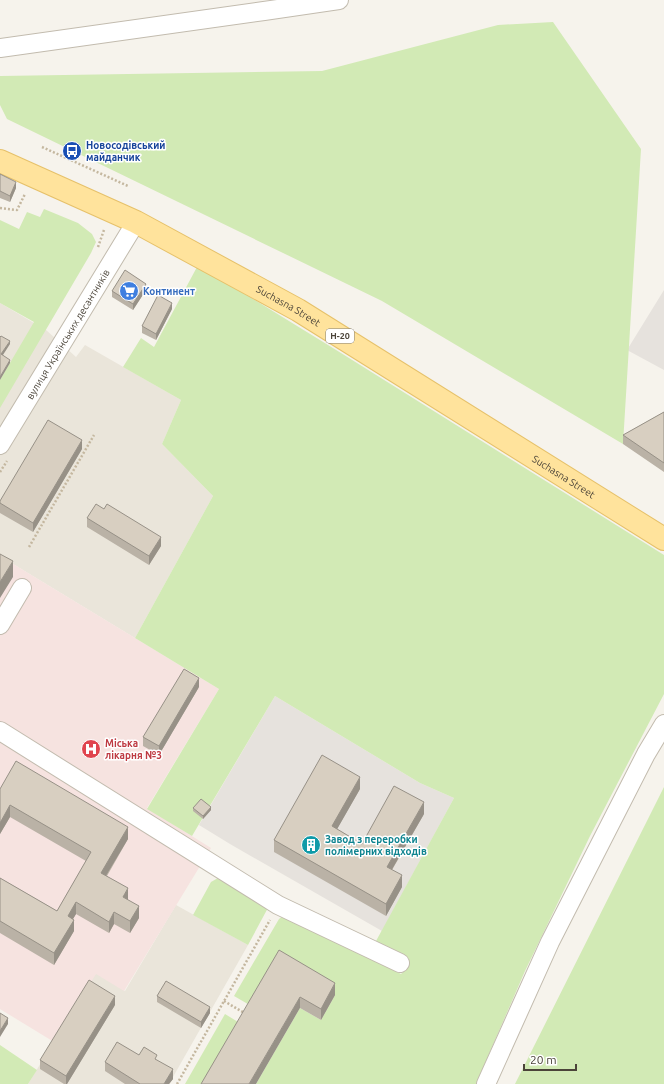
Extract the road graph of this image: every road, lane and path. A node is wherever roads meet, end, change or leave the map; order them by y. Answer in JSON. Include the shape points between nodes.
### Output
{"nodes":[{"id":1,"x":339,"y":0,"type":"edge"},
{"id":2,"x":0,"y":48,"type":"edge"},
{"id":3,"x":42,"y":147,"type":"dead end"},
{"id":4,"x":0,"y":161,"type":"edge"},
{"id":5,"x":128,"y":186,"type":"dead end"},
{"id":6,"x":26,"y":192,"type":"dead end"},
{"id":7,"x":0,"y":208,"type":"edge"},
{"id":8,"x":136,"y":222,"type":"junction"},
{"id":9,"x":94,"y":436,"type":"dead end"},
{"id":10,"x":0,"y":446,"type":"edge"},
{"id":11,"x":664,"y":539,"type":"edge"},
{"id":12,"x":29,"y":547,"type":"dead end"},
{"id":13,"x":22,"y":588,"type":"dead end"},
{"id":14,"x":0,"y":625,"type":"edge"},
{"id":15,"x":664,"y":724,"type":"edge"},
{"id":16,"x":0,"y":731,"type":"edge"},
{"id":17,"x":278,"y":905,"type":"junction"},
{"id":18,"x":400,"y":963,"type":"dead end"},
{"id":19,"x":224,"y":1001,"type":"junction"},
{"id":20,"x":248,"y":1015,"type":"edge"},
{"id":21,"x":177,"y":1084,"type":"edge"},
{"id":22,"x":486,"y":1084,"type":"edge"}],
"edges":[{"from":1,"to":2,"type":"street"},
{"from":3,"to":5,"type":"path"},
{"from":4,"to":8,"type":"main road","name":"Suchasna Street","number":"Н-20"},
{"from":6,"to":7,"type":"path","via":[[17,210]]},
{"from":8,"to":10,"type":"street","name":"вулиця Українських десантників"},
{"from":8,"to":11,"type":"main road","name":"Suchasna Street","number":"Н-20","via":[[298,310]]},
{"from":9,"to":12,"type":"path"},
{"from":13,"to":14,"type":"street"},
{"from":15,"to":22,"type":"street","via":[[646,754],[550,942]]},
{"from":16,"to":17,"type":"street"},
{"from":17,"to":18,"type":"street"},
{"from":17,"to":19,"type":"path"},
{"from":19,"to":20,"type":"path"},
{"from":19,"to":21,"type":"path"}]}
